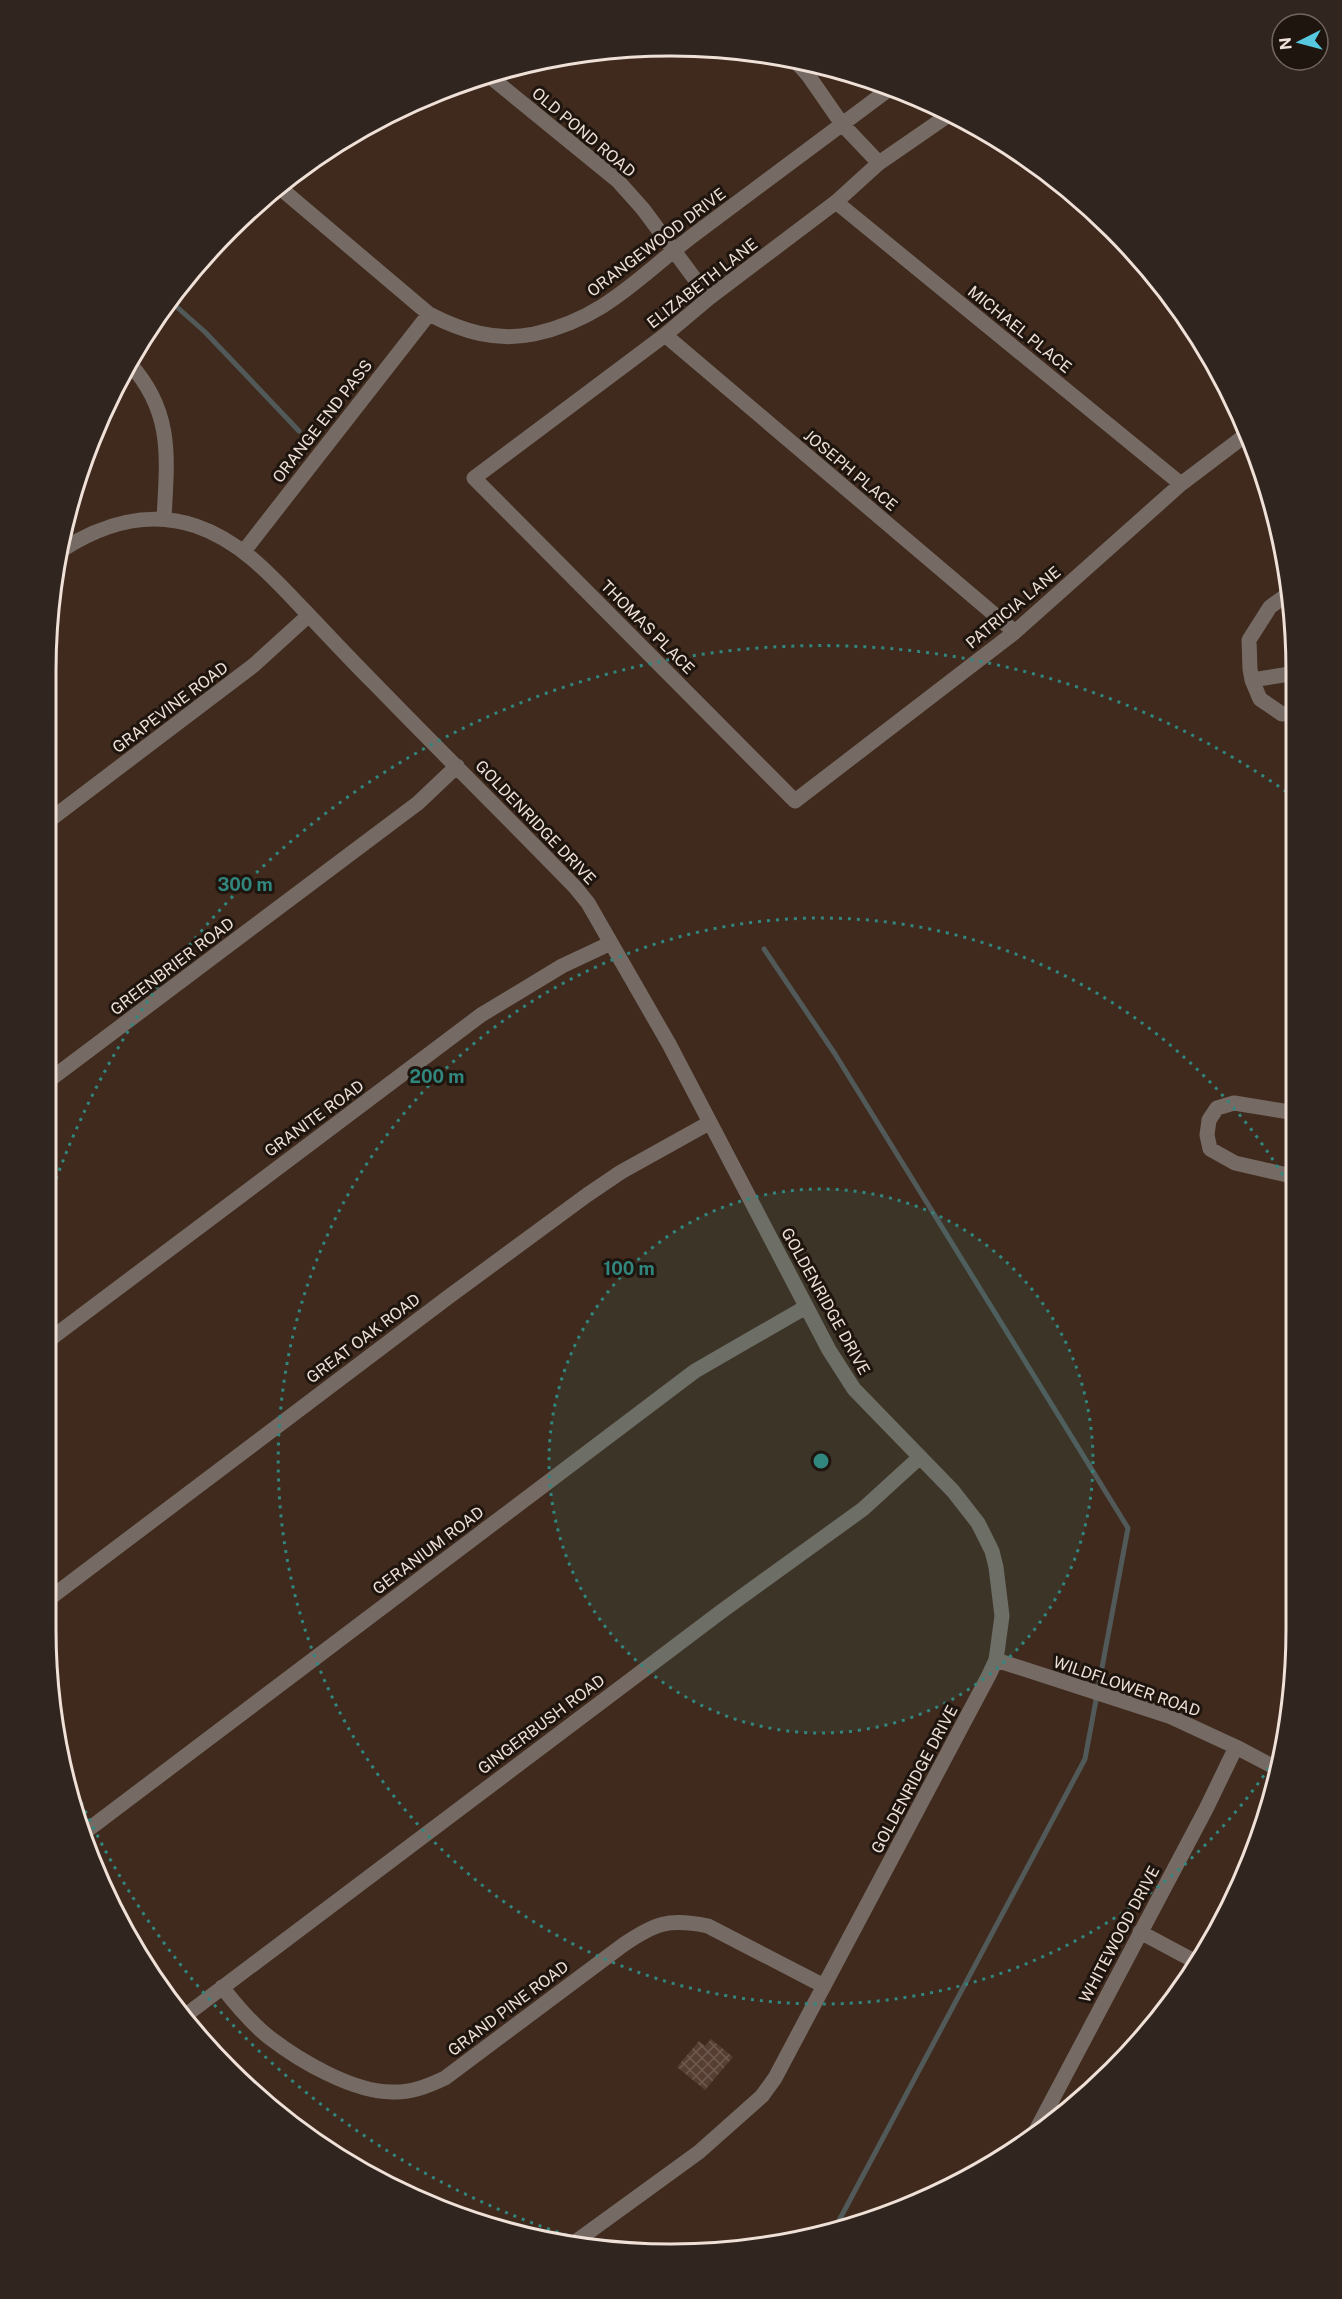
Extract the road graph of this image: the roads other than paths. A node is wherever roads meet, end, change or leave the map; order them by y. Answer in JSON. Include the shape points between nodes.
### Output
{"nodes":[{"id":1,"x":803,"y":70,"type":"edge"},
{"id":2,"x":495,"y":81,"type":"edge"},
{"id":3,"x":883,"y":93,"type":"edge"},
{"id":4,"x":943,"y":119,"type":"edge"},
{"id":5,"x":842,"y":124,"type":"junction"},
{"id":6,"x":879,"y":163,"type":"junction"},
{"id":7,"x":285,"y":192,"type":"edge"},
{"id":8,"x":836,"y":202,"type":"junction"},
{"id":9,"x":674,"y":250,"type":"junction"},
{"id":10,"x":709,"y":298,"type":"junction"},
{"id":11,"x":429,"y":314,"type":"junction"},
{"id":12,"x":665,"y":335,"type":"junction"},
{"id":13,"x":134,"y":370,"type":"edge"},
{"id":14,"x":1241,"y":438,"type":"edge"},
{"id":15,"x":474,"y":478,"type":"joint"},
{"id":16,"x":1181,"y":484,"type":"junction"},
{"id":17,"x":164,"y":519,"type":"junction"},
{"id":18,"x":68,"y":545,"type":"edge"},
{"id":19,"x":244,"y":550,"type":"junction"},
{"id":20,"x":1282,"y":599,"type":"edge"},
{"id":21,"x":309,"y":615,"type":"junction"},
{"id":22,"x":1015,"y":632,"type":"junction"},
{"id":23,"x":1286,"y":675,"type":"edge"},
{"id":24,"x":1252,"y":680,"type":"junction"},
{"id":25,"x":1286,"y":714,"type":"edge"},
{"id":26,"x":457,"y":766,"type":"junction"},
{"id":27,"x":795,"y":801,"type":"joint"},
{"id":28,"x":56,"y":815,"type":"edge"},
{"id":29,"x":611,"y":942,"type":"junction"},
{"id":30,"x":56,"y":1075,"type":"edge"},
{"id":31,"x":1286,"y":1111,"type":"edge"},
{"id":32,"x":709,"y":1123,"type":"junction"},
{"id":33,"x":1286,"y":1175,"type":"edge"},
{"id":34,"x":806,"y":1307,"type":"junction"},
{"id":35,"x":56,"y":1335,"type":"edge"},
{"id":36,"x":920,"y":1457,"type":"junction"},
{"id":37,"x":56,"y":1593,"type":"edge"},
{"id":38,"x":996,"y":1660,"type":"junction"},
{"id":39,"x":1236,"y":1747,"type":"junction"},
{"id":40,"x":1271,"y":1765,"type":"edge"},
{"id":41,"x":89,"y":1829,"type":"edge"},
{"id":42,"x":1140,"y":1932,"type":"junction"},
{"id":43,"x":1190,"y":1958,"type":"edge"},
{"id":44,"x":824,"y":1986,"type":"junction"},
{"id":45,"x":222,"y":1987,"type":"junction"},
{"id":46,"x":190,"y":2012,"type":"edge"},
{"id":47,"x":1053,"y":2111,"type":"edge"},
{"id":48,"x":582,"y":2237,"type":"edge"}],
"edges":[{"from":1,"to":5,"type":"street"},
{"from":2,"to":9,"type":"street","name":"OLD POND ROAD","via":[[618,181]]},
{"from":3,"to":5,"type":"street","name":"ORANGEWOOD DRIVE"},
{"from":4,"to":6,"type":"street","name":"ELIZABETH LANE"},
{"from":5,"to":6,"type":"street"},
{"from":5,"to":9,"type":"street","name":"ORANGEWOOD DRIVE"},
{"from":6,"to":8,"type":"street","name":"ELIZABETH LANE"},
{"from":7,"to":11,"type":"street","name":"ORANGEWOOD DRIVE"},
{"from":8,"to":10,"type":"street","name":"ELIZABETH LANE"},
{"from":8,"to":16,"type":"street","name":"MICHAEL PLACE"},
{"from":9,"to":10,"type":"street","name":"OLD POND ROAD"},
{"from":9,"to":11,"type":"street","name":"ORANGEWOOD DRIVE","via":[[604,307],[577,321],[534,334],[475,334]]},
{"from":10,"to":12,"type":"street","name":"ELIZABETH LANE"},
{"from":11,"to":19,"type":"street","name":"ORANGE END PASS"},
{"from":12,"to":15,"type":"street","name":"ELIZABETH LANE"},
{"from":12,"to":22,"type":"street","name":"JOSEPH PLACE"},
{"from":13,"to":17,"type":"street","via":[[162,418],[168,453]]},
{"from":14,"to":16,"type":"street","name":"PATRICIA LANE"},
{"from":15,"to":27,"type":"street","name":"THOMAS PLACE"},
{"from":16,"to":22,"type":"street","name":"PATRICIA LANE"},
{"from":17,"to":18,"type":"street","name":"GOLDENRIDGE DRIVE","via":[[138,519],[109,526]]},
{"from":17,"to":19,"type":"street","name":"GOLDENRIDGE DRIVE","via":[[196,526]]},
{"from":19,"to":21,"type":"street","name":"GOLDENRIDGE DRIVE"},
{"from":20,"to":24,"type":"street","via":[[1270,607],[1249,640]]},
{"from":21,"to":26,"type":"street","name":"GOLDENRIDGE DRIVE"},
{"from":21,"to":28,"type":"street","name":"GRAPEVINE ROAD","via":[[246,672]]},
{"from":22,"to":27,"type":"street","name":"PATRICIA LANE"},
{"from":23,"to":24,"type":"street"},
{"from":24,"to":25,"type":"street","via":[[1260,699]]},
{"from":26,"to":29,"type":"street","name":"GOLDENRIDGE DRIVE","via":[[575,887]]},
{"from":26,"to":30,"type":"street","name":"GREENBRIER ROAD","via":[[418,803]]},
{"from":29,"to":32,"type":"street","name":"GOLDENRIDGE DRIVE"},
{"from":29,"to":35,"type":"street","name":"GRANITE ROAD","via":[[562,966],[481,1015]]},
{"from":31,"to":33,"type":"street","via":[[1234,1102],[1217,1108],[1209,1120],[1207,1135],[1210,1149],[1235,1163]]},
{"from":32,"to":34,"type":"street","name":"GOLDENRIDGE DRIVE"},
{"from":32,"to":37,"type":"street","name":"GREAT OAK ROAD","via":[[587,1195]]},
{"from":34,"to":36,"type":"street","name":"GOLDENRIDGE DRIVE","via":[[854,1389]]},
{"from":34,"to":41,"type":"street","name":"GERANIUM ROAD","via":[[695,1371]]},
{"from":36,"to":38,"type":"street","name":"GOLDENRIDGE DRIVE","via":[[978,1523],[992,1551],[1002,1616]]},
{"from":36,"to":45,"type":"street","name":"GINGERBUSH ROAD","via":[[862,1509]]},
{"from":38,"to":39,"type":"street","name":"WILDFLOWER ROAD","via":[[1161,1713]]},
{"from":38,"to":44,"type":"street","name":"GOLDENRIDGE DRIVE"},
{"from":39,"to":40,"type":"street","name":"WILDFLOWER ROAD"},
{"from":39,"to":42,"type":"street","name":"WHITEWOOD DRIVE"},
{"from":42,"to":43,"type":"street"},
{"from":42,"to":47,"type":"street","name":"WHITEWOOD DRIVE"},
{"from":44,"to":45,"type":"street","name":"GRAND PINE ROAD","via":[[708,1926],[662,1923],[623,1945],[445,2078],[426,2087],[391,2092],[354,2085],[290,2052],[268,2036]]},
{"from":44,"to":48,"type":"street","name":"GOLDENRIDGE DRIVE","via":[[762,2096],[699,2152]]},
{"from":45,"to":46,"type":"street","name":"GINGERBUSH ROAD"}]}
